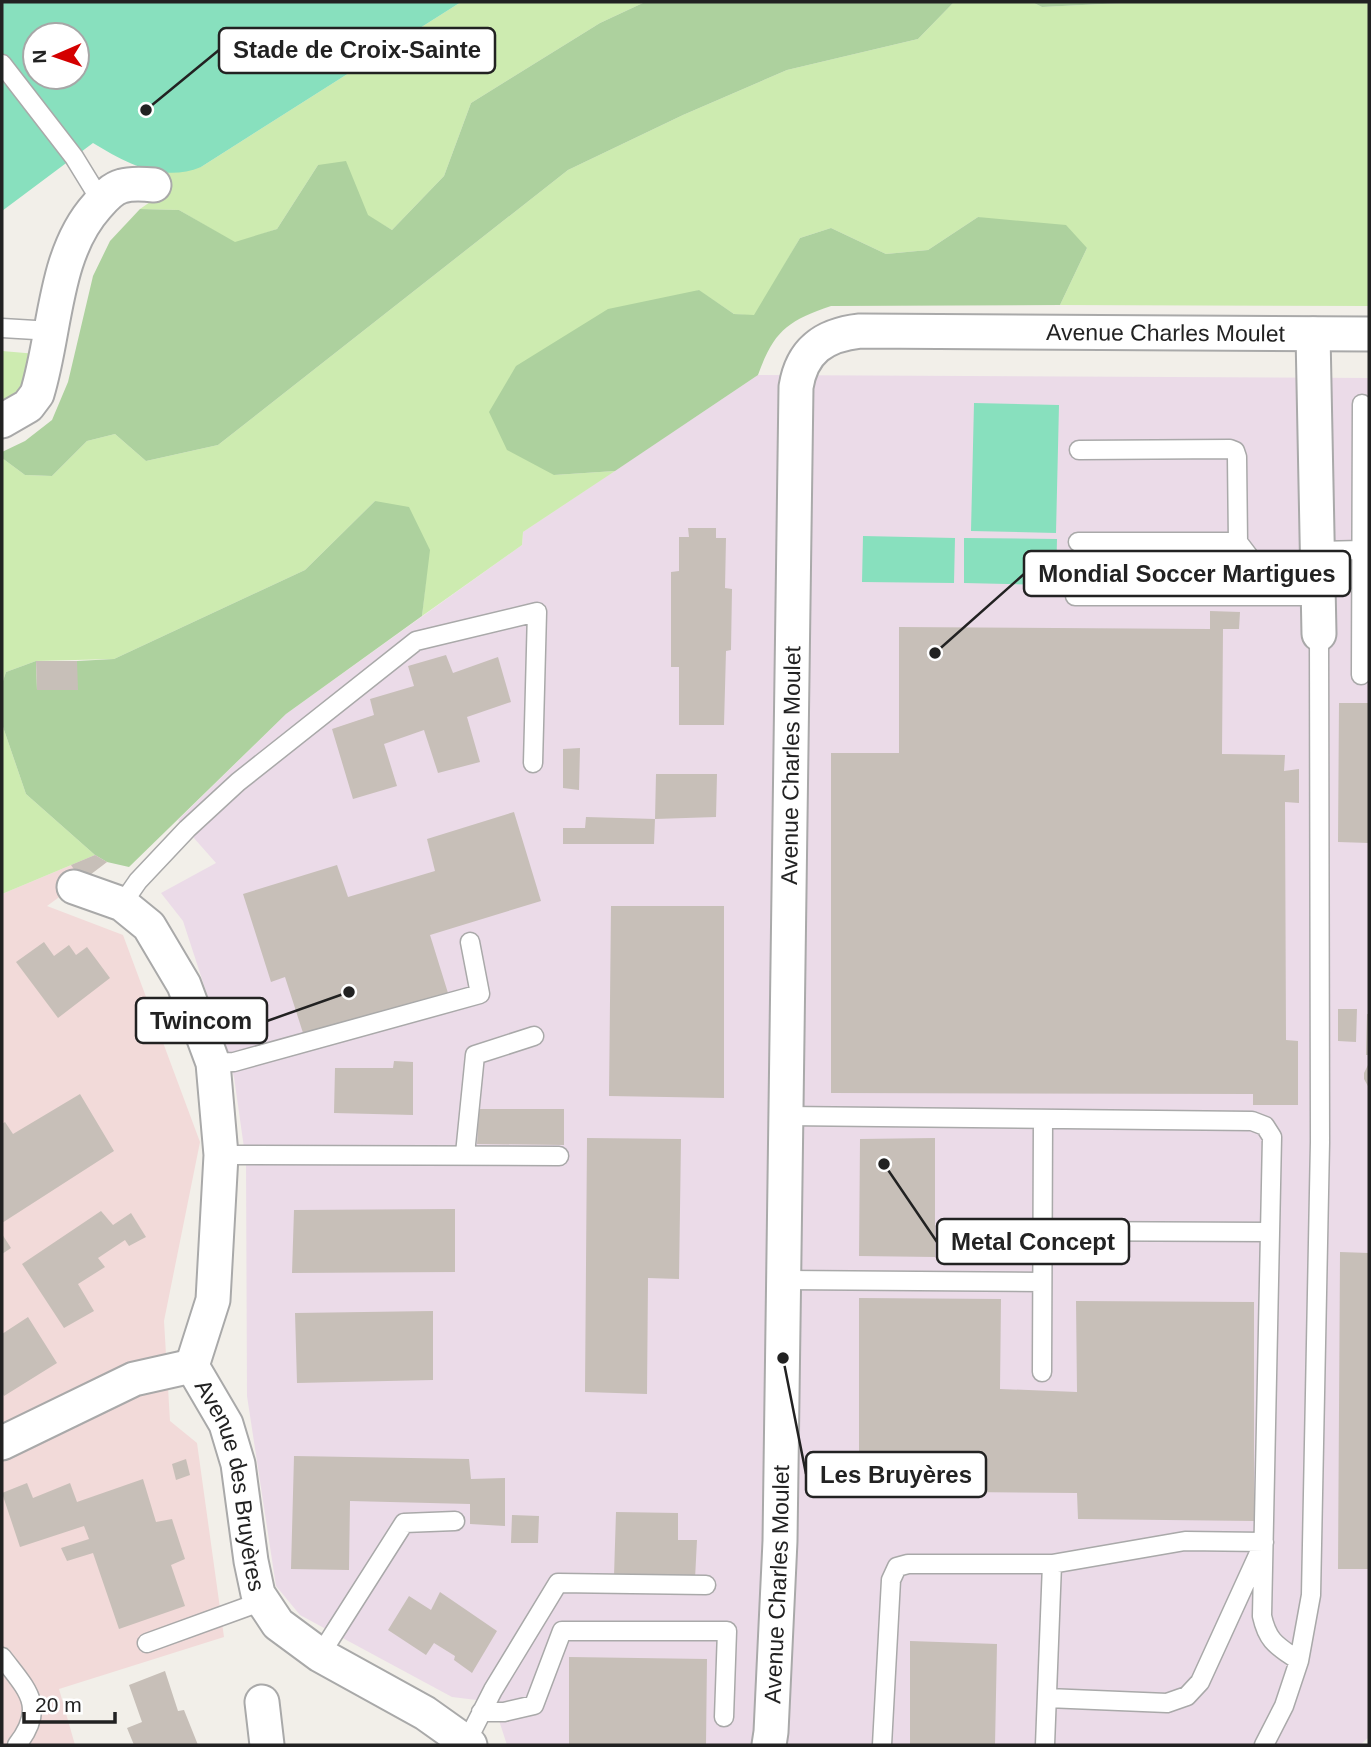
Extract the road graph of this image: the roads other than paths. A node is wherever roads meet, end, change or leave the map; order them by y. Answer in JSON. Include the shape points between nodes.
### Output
{"nodes":[{"id":1,"x":2,"y":64,"type":"edge"},
{"id":2,"x":154,"y":185,"type":"dead end"},
{"id":3,"x":101,"y":201,"type":"junction"},
{"id":4,"x":2,"y":328,"type":"edge"},
{"id":5,"x":52,"y":331,"type":"junction"},
{"id":6,"x":1313,"y":334,"type":"junction"},
{"id":7,"x":1369,"y":334,"type":"edge"},
{"id":8,"x":1362,"y":404,"type":"dead end"},
{"id":9,"x":2,"y":421,"type":"edge"},
{"id":10,"x":1079,"y":450,"type":"dead end"},
{"id":11,"x":1078,"y":542,"type":"dead end"},
{"id":12,"x":1238,"y":542,"type":"junction"},
{"id":13,"x":1362,"y":550,"type":"junction"},
{"id":14,"x":1318,"y":572,"type":"junction"},
{"id":15,"x":1074,"y":596,"type":"dead end"},
{"id":16,"x":1319,"y":634,"type":"joint"},
{"id":17,"x":1362,"y":675,"type":"dead end"},
{"id":18,"x":533,"y":763,"type":"dead end"},
{"id":19,"x":75,"y":887,"type":"dead end"},
{"id":20,"x":122,"y":905,"type":"junction"},
{"id":21,"x":470,"y":942,"type":"dead end"},
{"id":22,"x":534,"y":1036,"type":"dead end"},
{"id":23,"x":213,"y":1063,"type":"junction"},
{"id":24,"x":787,"y":1116,"type":"junction"},
{"id":25,"x":1043,"y":1119,"type":"junction"},
{"id":26,"x":466,"y":1154,"type":"junction"},
{"id":27,"x":220,"y":1155,"type":"junction"},
{"id":28,"x":559,"y":1156,"type":"dead end"},
{"id":29,"x":1043,"y":1231,"type":"junction"},
{"id":30,"x":1270,"y":1232,"type":"junction"},
{"id":31,"x":785,"y":1280,"type":"junction"},
{"id":32,"x":1042,"y":1282,"type":"junction"},
{"id":33,"x":192,"y":1366,"type":"junction"},
{"id":34,"x":1042,"y":1371,"type":"dead end"},
{"id":35,"x":2,"y":1443,"type":"edge"},
{"id":36,"x":455,"y":1521,"type":"dead end"},
{"id":37,"x":1264,"y":1542,"type":"junction"},
{"id":38,"x":1052,"y":1564,"type":"junction"},
{"id":39,"x":706,"y":1585,"type":"dead end"},
{"id":40,"x":263,"y":1601,"type":"junction"},
{"id":41,"x":147,"y":1643,"type":"dead end"},
{"id":42,"x":320,"y":1655,"type":"junction"},
{"id":43,"x":2,"y":1657,"type":"edge"},
{"id":44,"x":1299,"y":1661,"type":"junction"},
{"id":45,"x":1047,"y":1698,"type":"junction"},
{"id":46,"x":262,"y":1702,"type":"dead end"},
{"id":47,"x":724,"y":1717,"type":"dead end"},
{"id":48,"x":472,"y":1733,"type":"edge"},
{"id":49,"x":17,"y":1745,"type":"edge"},
{"id":50,"x":267,"y":1745,"type":"edge"},
{"id":51,"x":769,"y":1745,"type":"edge"},
{"id":52,"x":882,"y":1745,"type":"edge"},
{"id":53,"x":1045,"y":1745,"type":"edge"},
{"id":54,"x":1264,"y":1745,"type":"edge"}],
"edges":[{"from":1,"to":3,"type":"lane","via":[[75,157]]},
{"from":2,"to":3,"type":"street","via":[[122,186]]},
{"from":3,"to":5,"type":"street","via":[[76,235],[66,260]]},
{"from":4,"to":5,"type":"lane"},
{"from":5,"to":9,"type":"street","via":[[37,394],[28,406]]},
{"from":6,"to":7,"type":"street","name":"Avenue Charles Moulet"},
{"from":6,"to":14,"type":"street"},
{"from":6,"to":24,"type":"street","name":"Avenue Charles Moulet","via":[[860,331],[829,337],[806,357],[796,387]]},
{"from":8,"to":13,"type":"lane"},
{"from":10,"to":12,"type":"lane","via":[[1235,451]]},
{"from":11,"to":12,"type":"lane"},
{"from":12,"to":14,"type":"lane","via":[[1257,566],[1269,571]]},
{"from":13,"to":14,"type":"lane"},
{"from":13,"to":17,"type":"lane"},
{"from":14,"to":15,"type":"lane"},
{"from":14,"to":16,"type":"street"},
{"from":16,"to":44,"type":"lane","via":[[1320,1142],[1314,1516],[1311,1595]]},
{"from":18,"to":20,"type":"lane","via":[[537,612],[416,640],[238,782],[187,829]]},
{"from":19,"to":20,"type":"street","name":"Avenue des Bruyères"},
{"from":20,"to":23,"type":"street","name":"Avenue des Bruyères","via":[[149,926],[184,985]]},
{"from":21,"to":23,"type":"lane","via":[[480,993],[234,1062]]},
{"from":22,"to":26,"type":"lane","via":[[475,1055]]},
{"from":23,"to":27,"type":"street","name":"Avenue des Bruyères"},
{"from":24,"to":25,"type":"lane"},
{"from":24,"to":31,"type":"street","name":"Avenue Charles Moulet"},
{"from":25,"to":29,"type":"lane"},
{"from":25,"to":30,"type":"lane","via":[[1252,1121],[1265,1126],[1272,1137]]},
{"from":26,"to":27,"type":"lane"},
{"from":26,"to":28,"type":"lane"},
{"from":27,"to":33,"type":"street","name":"Avenue des Bruyères","via":[[213,1300]]},
{"from":29,"to":30,"type":"lane"},
{"from":29,"to":32,"type":"lane"},
{"from":30,"to":37,"type":"lane"},
{"from":31,"to":32,"type":"lane"},
{"from":31,"to":51,"type":"street","name":"Avenue Charles Moulet","via":[[780,1541]]},
{"from":32,"to":34,"type":"lane"},
{"from":33,"to":35,"type":"street","via":[[134,1380]]},
{"from":33,"to":40,"type":"street","name":"Avenue des Bruyères","via":[[226,1424],[238,1464],[251,1561]]},
{"from":36,"to":42,"type":"lane","via":[[404,1522]]},
{"from":37,"to":38,"type":"lane","via":[[1185,1541]]},
{"from":37,"to":44,"type":"lane","via":[[1262,1616],[1266,1633]]},
{"from":37,"to":45,"type":"lane","via":[[1200,1682],[1187,1696],[1167,1703]]},
{"from":38,"to":45,"type":"lane"},
{"from":38,"to":52,"type":"lane","via":[[897,1567],[891,1580]]},
{"from":39,"to":48,"type":"lane","via":[[558,1583]]},
{"from":40,"to":41,"type":"lane"},
{"from":40,"to":42,"type":"street","name":"Avenue des Bruyères","via":[[278,1624]]},
{"from":42,"to":48,"type":"street","name":"Avenue des Bruyères","via":[[425,1713]]},
{"from":43,"to":49,"type":"lane","via":[[31,1696],[31,1721]]},
{"from":44,"to":54,"type":"lane"},
{"from":45,"to":53,"type":"lane"},
{"from":46,"to":50,"type":"street"},
{"from":47,"to":48,"type":"lane","via":[[727,1631],[562,1631],[534,1705],[504,1712]]}]}
